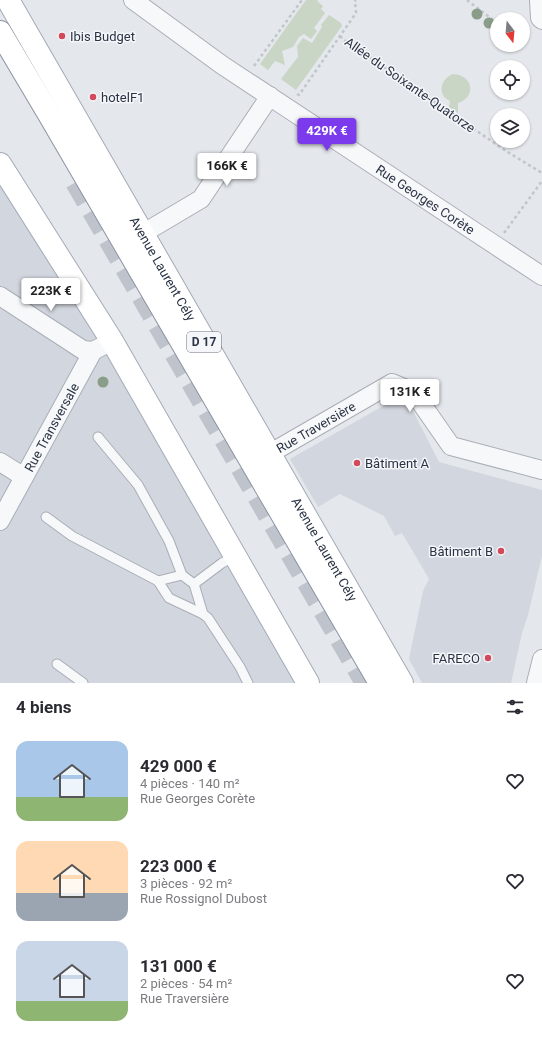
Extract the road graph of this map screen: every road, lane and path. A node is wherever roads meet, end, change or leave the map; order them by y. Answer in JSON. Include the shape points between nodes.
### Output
{"nodes":[{"id":1,"x":8,"y":0,"type":"edge"},
{"id":2,"x":132,"y":0,"type":"edge"},
{"id":3,"x":302,"y":0,"type":"edge"},
{"id":4,"x":355,"y":0,"type":"edge"},
{"id":5,"x":467,"y":0,"type":"edge"},
{"id":6,"x":539,"y":0,"type":"edge"},
{"id":7,"x":490,"y":18,"type":"edge"},
{"id":8,"x":542,"y":20,"type":"edge"},
{"id":9,"x":0,"y":32,"type":"edge"},
{"id":10,"x":340,"y":36,"type":"junction"},
{"id":11,"x":260,"y":70,"type":"dead end"},
{"id":12,"x":292,"y":91,"type":"dead end"},
{"id":13,"x":270,"y":96,"type":"junction"},
{"id":14,"x":0,"y":164,"type":"edge"},
{"id":15,"x":542,"y":173,"type":"edge"},
{"id":16,"x":542,"y":181,"type":"edge"},
{"id":17,"x":142,"y":234,"type":"junction"},
{"id":18,"x":496,"y":245,"type":"junction"},
{"id":19,"x":542,"y":276,"type":"edge"},
{"id":20,"x":0,"y":296,"type":"edge"},
{"id":21,"x":112,"y":341,"type":"junction"},
{"id":22,"x":93,"y":351,"type":"junction"},
{"id":23,"x":98,"y":437,"type":"dead end"},
{"id":24,"x":269,"y":454,"type":"junction"},
{"id":25,"x":0,"y":462,"type":"edge"},
{"id":26,"x":542,"y":470,"type":"edge"},
{"id":27,"x":24,"y":477,"type":"junction"},
{"id":28,"x":46,"y":517,"type":"dead end"},
{"id":29,"x":0,"y":521,"type":"edge"},
{"id":30,"x":235,"y":556,"type":"junction"},
{"id":31,"x":182,"y":575,"type":"junction"},
{"id":32,"x":158,"y":581,"type":"junction"},
{"id":33,"x":194,"y":584,"type":"junction"},
{"id":34,"x":203,"y":614,"type":"junction"},
{"id":35,"x":542,"y":659,"type":"edge"},
{"id":36,"x":57,"y":664,"type":"dead end"},
{"id":37,"x":83,"y":683,"type":"edge"},
{"id":38,"x":248,"y":683,"type":"edge"},
{"id":39,"x":308,"y":683,"type":"edge"},
{"id":40,"x":380,"y":683,"type":"edge"},
{"id":41,"x":402,"y":683,"type":"edge"},
{"id":42,"x":536,"y":683,"type":"edge"}],
"edges":[{"from":1,"to":17,"type":"main road","name":"Avenue Laurent Cély","number":"D 17"},
{"from":2,"to":13,"type":"street","name":"Rue Georges Corète","via":[[222,66]]},
{"from":3,"to":11,"type":"path","via":[[253,66]]},
{"from":4,"to":10,"type":"path","via":[[356,13]]},
{"from":5,"to":7,"type":"path"},
{"from":6,"to":8,"type":"street"},
{"from":9,"to":40,"type":"main road"},
{"from":10,"to":12,"type":"path","via":[[299,95]]},
{"from":10,"to":15,"type":"path","name":"Allée du Soixante-Quatorze","via":[[486,138]]},
{"from":13,"to":17,"type":"street","via":[[201,199]]},
{"from":13,"to":18,"type":"street","name":"Rue Georges Corète"},
{"from":14,"to":21,"type":"main road"},
{"from":16,"to":18,"type":"path"},
{"from":17,"to":24,"type":"main road","name":"Avenue Laurent Cély","number":"D 17"},
{"from":18,"to":19,"type":"street","name":"Rue Georges Corète"},
{"from":20,"to":22,"type":"street","via":[[83,350]]},
{"from":21,"to":22,"type":"street"},
{"from":21,"to":30,"type":"main road"},
{"from":22,"to":27,"type":"street","name":"Rue Transversale"},
{"from":23,"to":31,"type":"lane","via":[[138,485],[169,542]]},
{"from":24,"to":26,"type":"street","name":"Rue Traversière","via":[[392,383],[404,388],[419,400],[451,446]]},
{"from":24,"to":41,"type":"main road","name":"Avenue Laurent Cély","number":"D 17"},
{"from":25,"to":27,"type":"street"},
{"from":27,"to":29,"type":"street","name":"Rue Transversale"},
{"from":28,"to":32,"type":"lane","via":[[72,536]]},
{"from":30,"to":33,"type":"lane"},
{"from":30,"to":39,"type":"main road"},
{"from":31,"to":32,"type":"lane"},
{"from":31,"to":33,"type":"lane"},
{"from":32,"to":34,"type":"lane","via":[[169,598]]},
{"from":33,"to":34,"type":"lane"},
{"from":34,"to":38,"type":"lane","via":[[240,667]]},
{"from":35,"to":42,"type":"street"},
{"from":36,"to":37,"type":"lane"}]}
